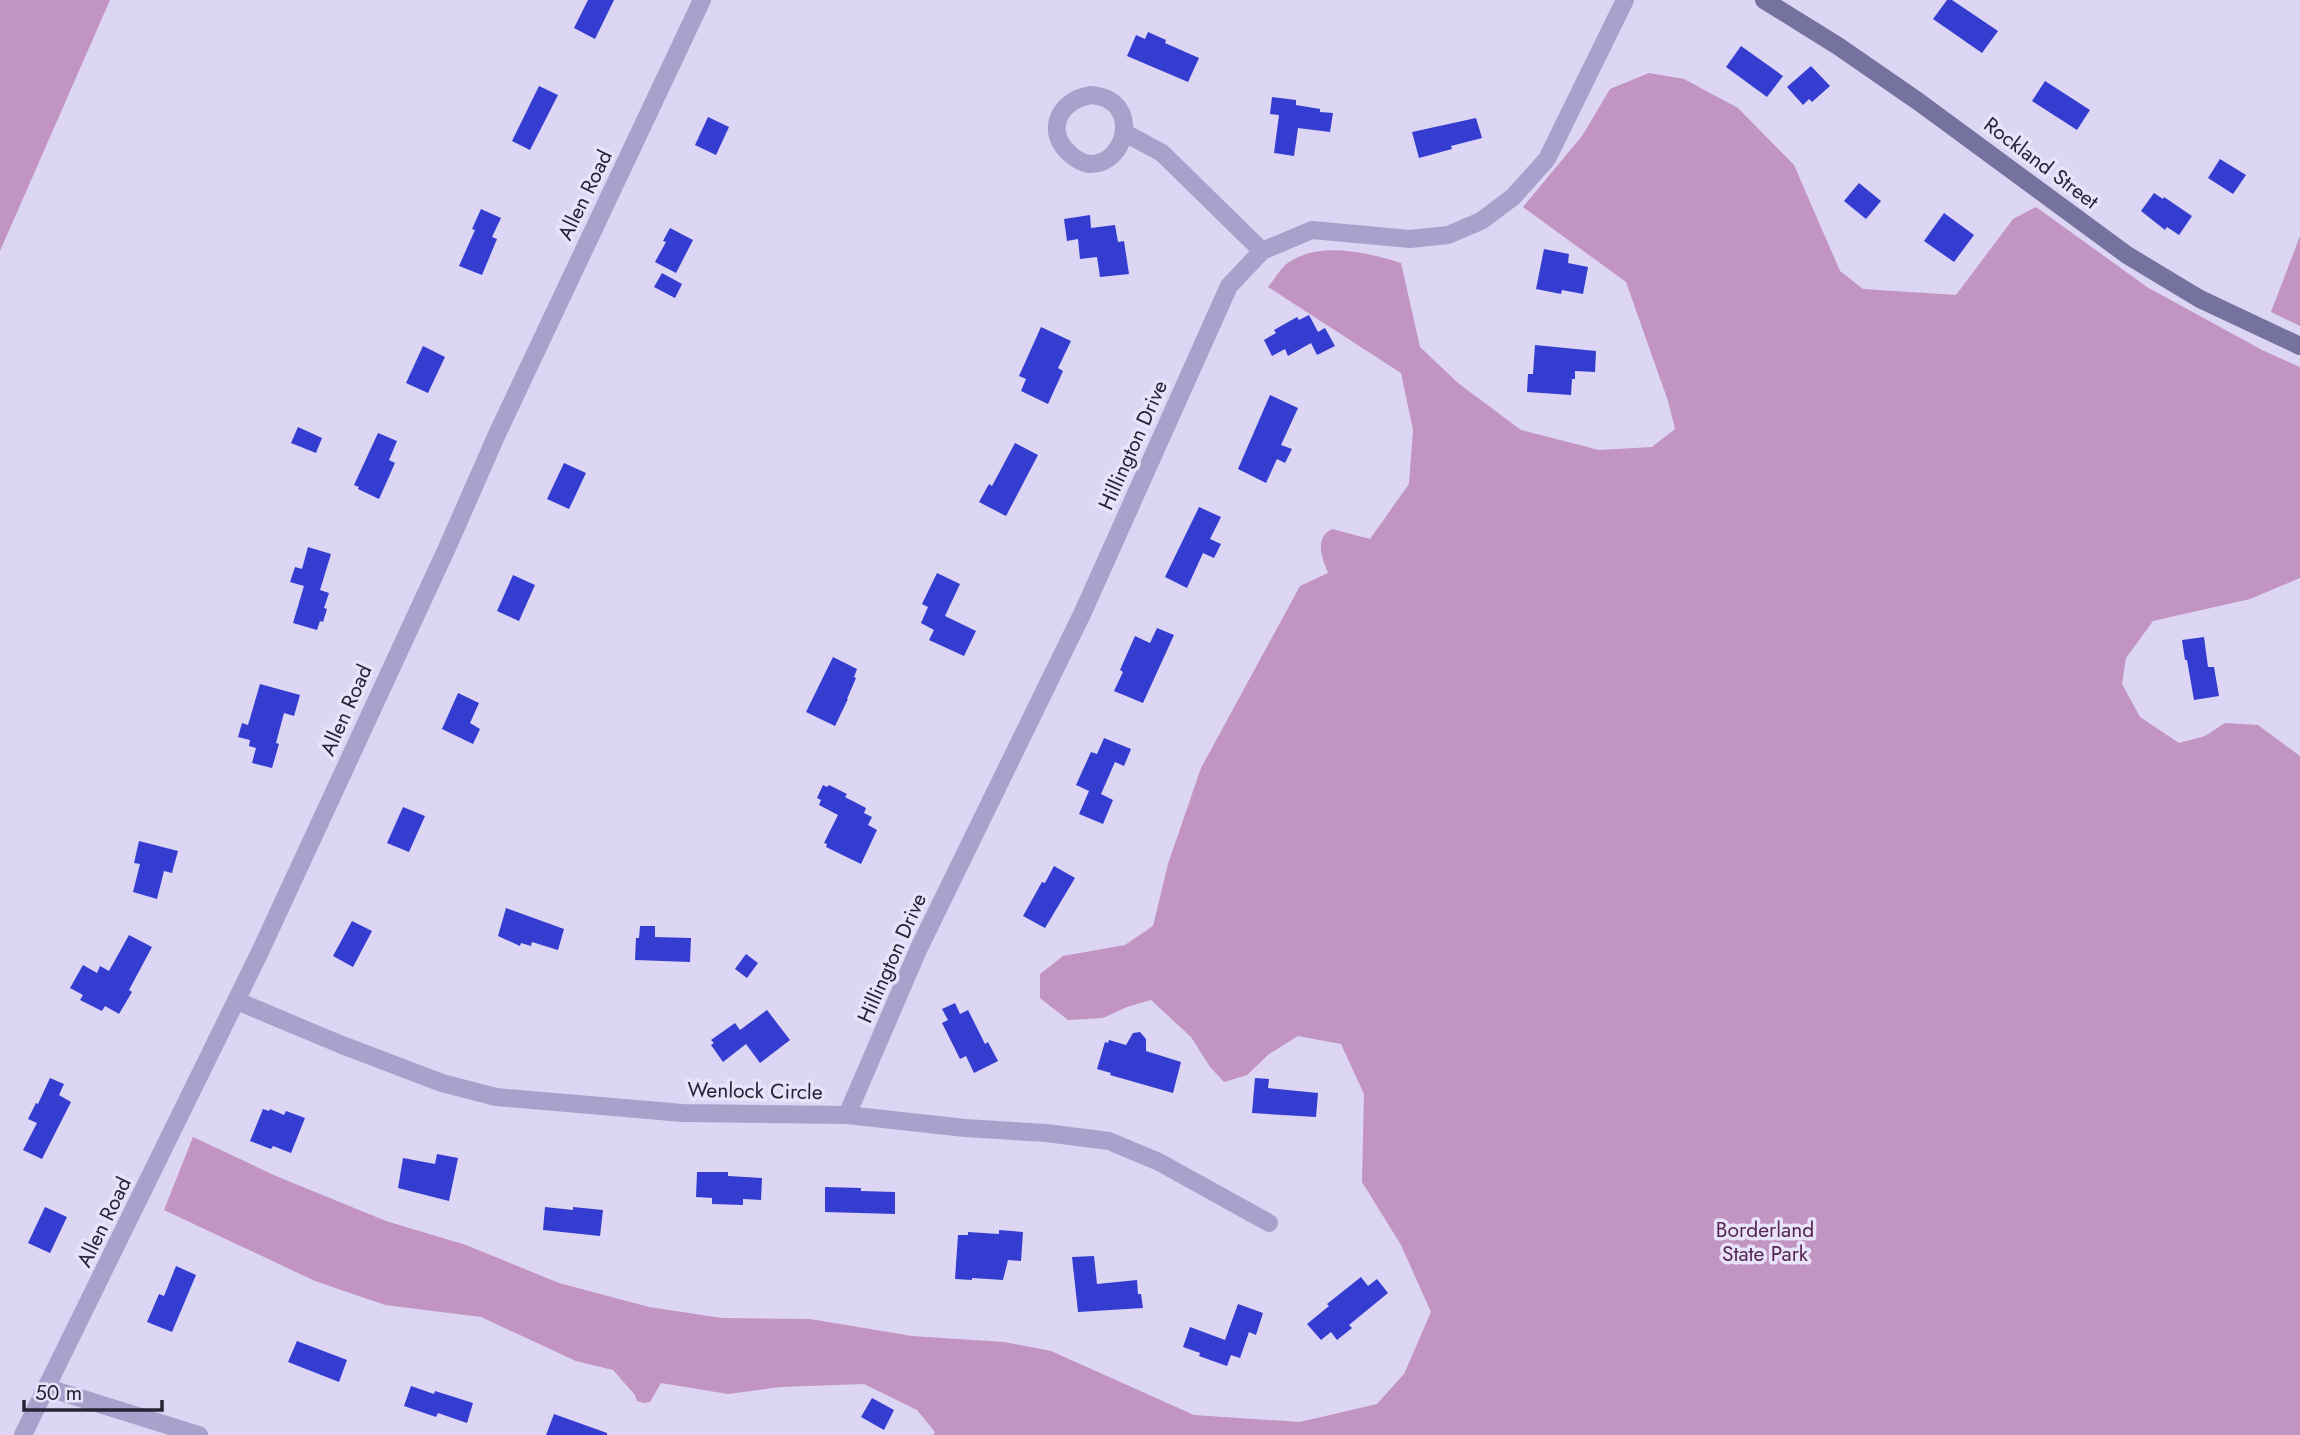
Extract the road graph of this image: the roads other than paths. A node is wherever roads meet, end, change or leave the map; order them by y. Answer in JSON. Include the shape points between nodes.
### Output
{"nodes":[{"id":1,"x":702,"y":0,"type":"edge"},
{"id":2,"x":1625,"y":0,"type":"edge"},
{"id":3,"x":1764,"y":0,"type":"edge"},
{"id":4,"x":1125,"y":133,"type":"dead end"},
{"id":5,"x":1262,"y":251,"type":"junction"},
{"id":6,"x":2300,"y":346,"type":"edge"},
{"id":7,"x":237,"y":1001,"type":"junction"},
{"id":8,"x":848,"y":1115,"type":"junction"},
{"id":9,"x":1269,"y":1223,"type":"dead end"},
{"id":10,"x":48,"y":1388,"type":"junction"},
{"id":11,"x":23,"y":1435,"type":"edge"},
{"id":12,"x":199,"y":1435,"type":"edge"}],
"edges":[{"from":1,"to":7,"type":"street","name":"Allen Road"},
{"from":2,"to":5,"type":"street","name":"Hillington Drive","via":[[1547,159],[1513,197],[1482,220],[1448,235],[1410,239],[1312,230]]},
{"from":3,"to":6,"type":"street","name":"Rockland Street","via":[[1919,102],[2127,255],[2200,299]]},
{"from":4,"to":5,"type":"street","via":[[1161,153]]},
{"from":5,"to":8,"type":"street","name":"Hillington Drive","via":[[1229,286],[1083,612],[919,948]]},
{"from":7,"to":8,"type":"street","name":"Wenlock Circle","via":[[442,1083],[496,1097],[683,1113]]},
{"from":7,"to":10,"type":"street","name":"Allen Road"},
{"from":8,"to":9,"type":"street","name":"Wenlock Circle","via":[[1109,1141],[1159,1162]]},
{"from":10,"to":11,"type":"street","name":"Allen Road"},
{"from":10,"to":12,"type":"street"}]}
